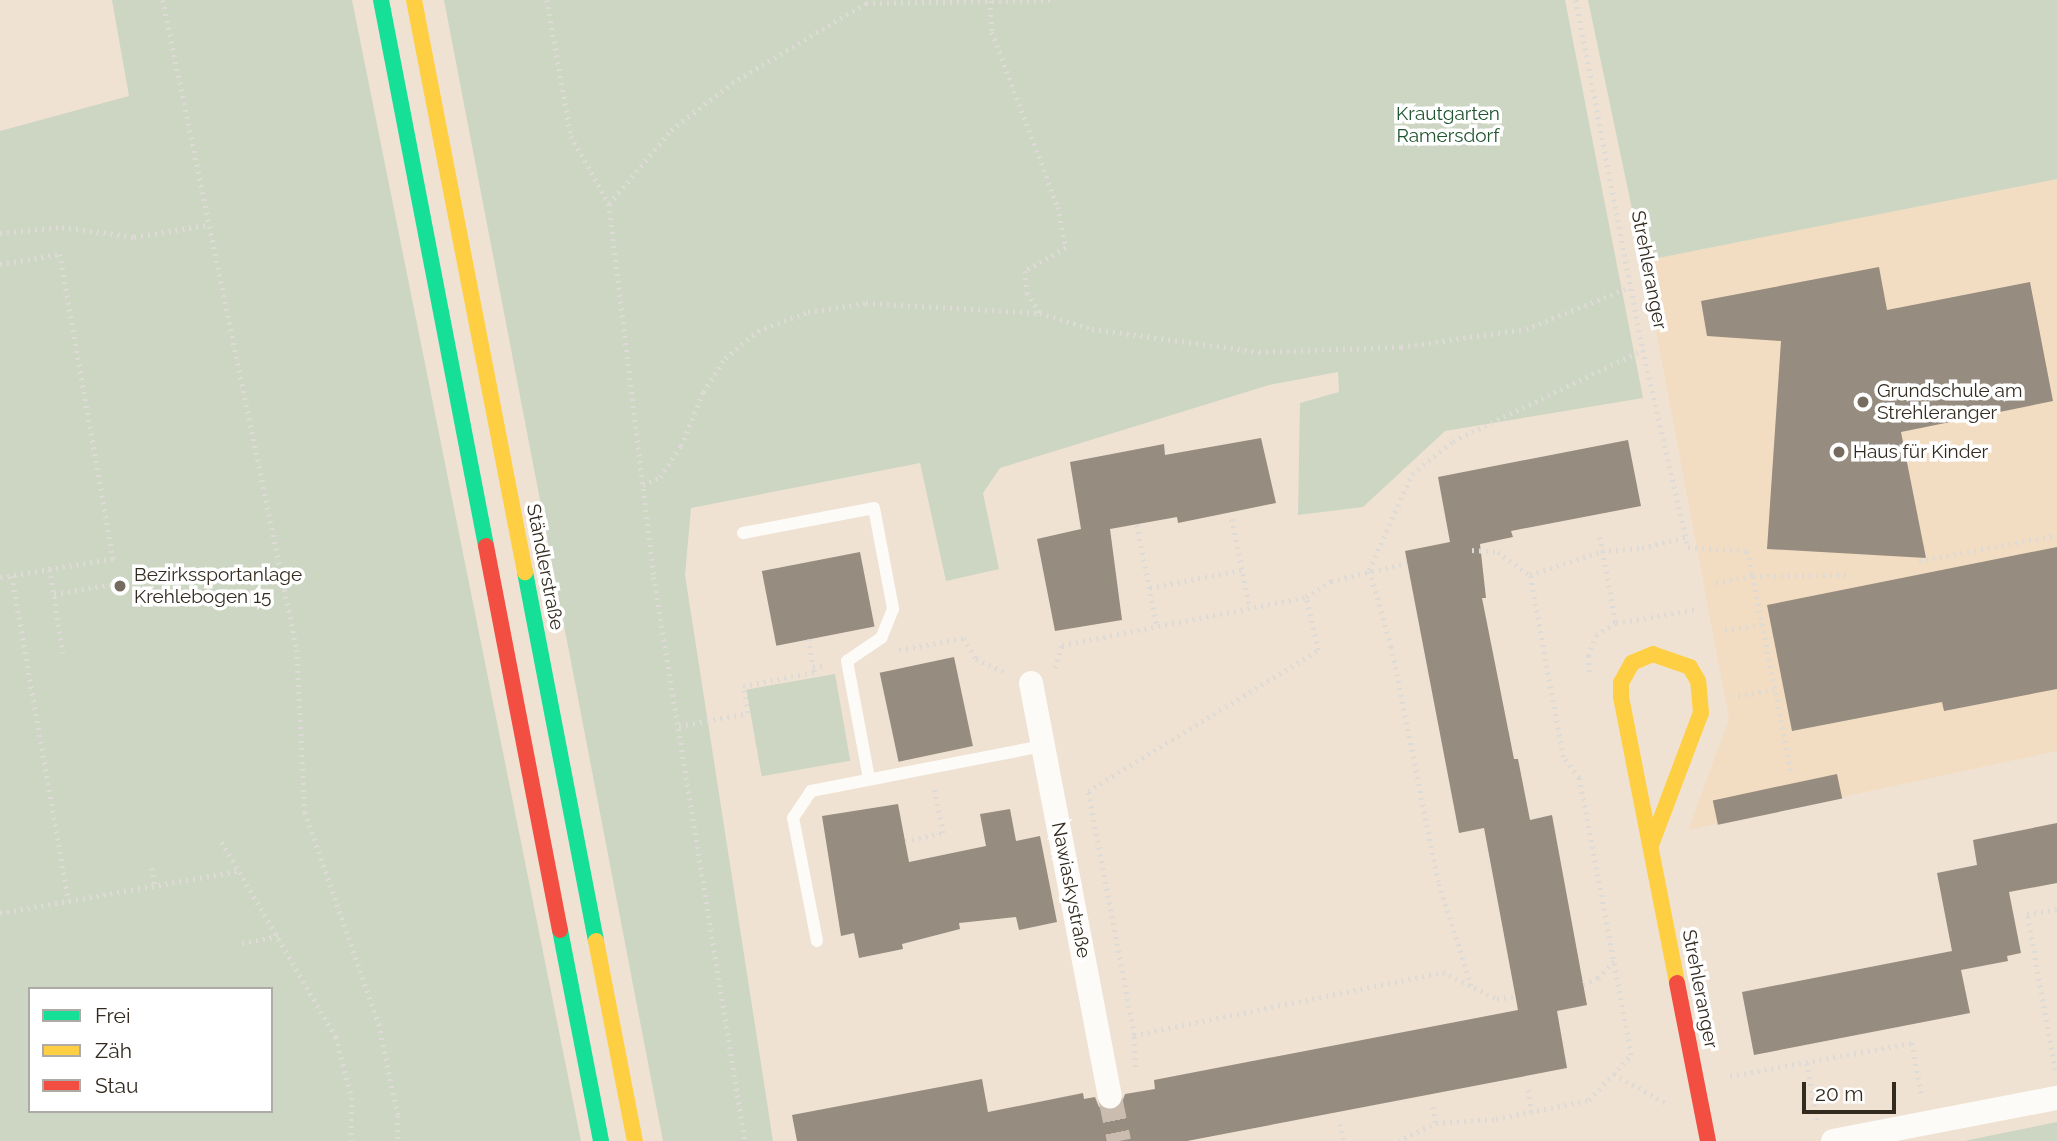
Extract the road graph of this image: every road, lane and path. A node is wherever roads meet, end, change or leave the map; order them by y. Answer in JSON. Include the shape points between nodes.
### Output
{"nodes":[{"id":1,"x":163,"y":0,"type":"edge"},
{"id":2,"x":381,"y":0,"type":"edge"},
{"id":3,"x":414,"y":0,"type":"edge"},
{"id":4,"x":547,"y":0,"type":"edge"},
{"id":5,"x":1050,"y":0,"type":"edge"},
{"id":6,"x":1576,"y":0,"type":"edge"},
{"id":7,"x":990,"y":1,"type":"edge"},
{"id":8,"x":865,"y":2,"type":"edge"},
{"id":9,"x":609,"y":204,"type":"junction"},
{"id":10,"x":206,"y":225,"type":"junction"},
{"id":11,"x":0,"y":233,"type":"edge"},
{"id":12,"x":0,"y":264,"type":"edge"},
{"id":13,"x":1630,"y":287,"type":"junction"},
{"id":14,"x":1040,"y":313,"type":"junction"},
{"id":15,"x":1643,"y":350,"type":"junction"},
{"id":16,"x":643,"y":485,"type":"junction"},
{"id":17,"x":1232,"y":519,"type":"dead end"},
{"id":18,"x":1137,"y":525,"type":"dead end"},
{"id":19,"x":743,"y":533,"type":"dead end"},
{"id":20,"x":2057,"y":535,"type":"edge"},
{"id":21,"x":1600,"y":537,"type":"dead end"},
{"id":22,"x":1685,"y":537,"type":"junction"},
{"id":23,"x":1472,"y":550,"type":"dead end"},
{"id":24,"x":1602,"y":551,"type":"junction"},
{"id":25,"x":1919,"y":561,"type":"dead end"},
{"id":26,"x":1407,"y":563,"type":"dead end"},
{"id":27,"x":50,"y":569,"type":"junction"},
{"id":28,"x":1242,"y":570,"type":"junction"},
{"id":29,"x":1369,"y":570,"type":"junction"},
{"id":30,"x":1530,"y":575,"type":"junction"},
{"id":31,"x":1847,"y":575,"type":"dead end"},
{"id":32,"x":12,"y":576,"type":"junction"},
{"id":33,"x":1753,"y":576,"type":"junction"},
{"id":34,"x":0,"y":578,"type":"edge"},
{"id":35,"x":1716,"y":583,"type":"dead end"},
{"id":36,"x":113,"y":584,"type":"dead end"},
{"id":37,"x":1150,"y":588,"type":"junction"},
{"id":38,"x":54,"y":594,"type":"junction"},
{"id":39,"x":1306,"y":597,"type":"junction"},
{"id":40,"x":1250,"y":608,"type":"junction"},
{"id":41,"x":1616,"y":623,"type":"dead end"},
{"id":42,"x":1762,"y":624,"type":"junction"},
{"id":43,"x":1157,"y":626,"type":"junction"},
{"id":44,"x":1725,"y":631,"type":"dead end"},
{"id":45,"x":809,"y":639,"type":"dead end"},
{"id":46,"x":64,"y":653,"type":"dead end"},
{"id":47,"x":847,"y":661,"type":"junction"},
{"id":48,"x":813,"y":667,"type":"junction"},
{"id":49,"x":1041,"y":681,"type":"junction"},
{"id":50,"x":1775,"y":689,"type":"junction"},
{"id":51,"x":1738,"y":696,"type":"dead end"},
{"id":52,"x":679,"y":726,"type":"junction"},
{"id":53,"x":1043,"y":746,"type":"junction"},
{"id":54,"x":930,"y":768,"type":"junction"},
{"id":55,"x":1791,"y":771,"type":"dead end"},
{"id":56,"x":869,"y":779,"type":"junction"},
{"id":57,"x":905,"y":841,"type":"dead end"},
{"id":58,"x":222,"y":842,"type":"dead end"},
{"id":59,"x":1651,"y":845,"type":"junction"},
{"id":60,"x":152,"y":867,"type":"dead end"},
{"id":61,"x":238,"y":871,"type":"junction"},
{"id":62,"x":155,"y":886,"type":"junction"},
{"id":63,"x":69,"y":901,"type":"junction"},
{"id":64,"x":2057,"y":909,"type":"edge"},
{"id":65,"x":0,"y":913,"type":"edge"},
{"id":66,"x":278,"y":936,"type":"junction"},
{"id":67,"x":817,"y":942,"type":"dead end"},
{"id":68,"x":242,"y":943,"type":"dead end"},
{"id":69,"x":1614,"y":961,"type":"junction"},
{"id":70,"x":1583,"y":984,"type":"dead end"},
{"id":71,"x":1471,"y":986,"type":"junction"},
{"id":72,"x":1515,"y":996,"type":"dead end"},
{"id":73,"x":1134,"y":1035,"type":"junction"},
{"id":74,"x":1807,"y":1063,"type":"junction"},
{"id":75,"x":1614,"y":1074,"type":"junction"},
{"id":76,"x":1729,"y":1077,"type":"dead end"},
{"id":77,"x":2057,"y":1078,"type":"edge"},
{"id":78,"x":1136,"y":1081,"type":"dead end"},
{"id":79,"x":1528,"y":1090,"type":"dead end"},
{"id":80,"x":1110,"y":1097,"type":"tunnel mouth"},
{"id":81,"x":2057,"y":1098,"type":"edge"},
{"id":82,"x":1670,"y":1105,"type":"dead end"},
{"id":83,"x":1433,"y":1107,"type":"dead end"},
{"id":84,"x":1532,"y":1112,"type":"junction"},
{"id":85,"x":1436,"y":1123,"type":"junction"},
{"id":86,"x":1927,"y":1123,"type":"junction"},
{"id":87,"x":1340,"y":1124,"type":"dead end"},
{"id":88,"x":1826,"y":1134,"type":"edge"},
{"id":89,"x":351,"y":1141,"type":"edge"},
{"id":90,"x":398,"y":1141,"type":"edge"},
{"id":91,"x":601,"y":1141,"type":"edge"},
{"id":92,"x":635,"y":1141,"type":"edge"},
{"id":93,"x":746,"y":1141,"type":"edge"},
{"id":94,"x":1344,"y":1141,"type":"edge"},
{"id":95,"x":1398,"y":1141,"type":"edge"},
{"id":96,"x":1708,"y":1141,"type":"edge"}],
"edges":[{"from":1,"to":10,"type":"path"},
{"from":2,"to":91,"type":"main road"},
{"from":3,"to":92,"type":"main road","name":"Ständlerstraße"},
{"from":4,"to":9,"type":"path","via":[[571,136]]},
{"from":5,"to":7,"type":"path"},
{"from":6,"to":13,"type":"path","name":"Strehleranger"},
{"from":7,"to":8,"type":"path"},
{"from":7,"to":14,"type":"path","via":[[992,32],[1058,207],[1066,248],[1025,271],[1027,293]]},
{"from":8,"to":9,"type":"path","via":[[732,83],[671,130]]},
{"from":9,"to":16,"type":"path"},
{"from":10,"to":11,"type":"path","via":[[134,237],[62,227]]},
{"from":10,"to":90,"type":"path","via":[[256,437],[297,650],[306,812],[379,1024],[398,1116]]},
{"from":12,"to":27,"type":"path","via":[[60,254],[113,559]]},
{"from":13,"to":14,"type":"path","via":[[1526,329],[1388,348],[1259,352],[1092,329]]},
{"from":13,"to":15,"type":"path","name":"Strehleranger"},
{"from":14,"to":16,"type":"path","via":[[866,303],[808,312],[758,331],[725,358],[703,392],[681,446],[660,477]]},
{"from":15,"to":22,"type":"path","name":"Strehleranger"},
{"from":15,"to":29,"type":"path","via":[[1453,441],[1412,474]]},
{"from":16,"to":52,"type":"path"},
{"from":17,"to":28,"type":"path"},
{"from":18,"to":37,"type":"path"},
{"from":19,"to":47,"type":"lane","via":[[874,508],[893,609],[881,638]]},
{"from":20,"to":25,"type":"path"},
{"from":21,"to":24,"type":"path"},
{"from":22,"to":24,"type":"path","via":[[1642,548]]},
{"from":22,"to":33,"type":"path","name":"Strehleranger","via":[[1688,547],[1748,551]]},
{"from":23,"to":30,"type":"path","via":[[1498,552]]},
{"from":24,"to":30,"type":"path"},
{"from":24,"to":41,"type":"path"},
{"from":26,"to":29,"type":"path"},
{"from":27,"to":32,"type":"path"},
{"from":27,"to":38,"type":"path"},
{"from":28,"to":37,"type":"path"},
{"from":28,"to":40,"type":"path"},
{"from":29,"to":39,"type":"path","via":[[1331,581]]},
{"from":29,"to":71,"type":"path","via":[[1391,647],[1438,882]]},
{"from":30,"to":69,"type":"path","via":[[1563,757],[1579,778]]},
{"from":31,"to":33,"type":"path"},
{"from":32,"to":34,"type":"path"},
{"from":32,"to":63,"type":"path"},
{"from":33,"to":35,"type":"path"},
{"from":33,"to":42,"type":"path"},
{"from":36,"to":38,"type":"path"},
{"from":37,"to":43,"type":"path"},
{"from":38,"to":46,"type":"path"},
{"from":39,"to":40,"type":"path"},
{"from":39,"to":73,"type":"path","via":[[1318,650],[1088,791]]},
{"from":40,"to":43,"type":"path"},
{"from":42,"to":44,"type":"path"},
{"from":42,"to":50,"type":"path"},
{"from":43,"to":49,"type":"path","via":[[1062,645]]},
{"from":45,"to":48,"type":"path"},
{"from":47,"to":48,"type":"path"},
{"from":47,"to":49,"type":"path","via":[[964,638],[976,659]]},
{"from":47,"to":56,"type":"lane"},
{"from":48,"to":52,"type":"path","via":[[814,672],[743,685],[748,713]]},
{"from":49,"to":53,"type":"street","name":"Nawiaskystraße"},
{"from":50,"to":51,"type":"path"},
{"from":50,"to":55,"type":"path"},
{"from":52,"to":93,"type":"path"},
{"from":53,"to":54,"type":"lane"},
{"from":53,"to":80,"type":"street","name":"Nawiaskystraße"},
{"from":54,"to":56,"type":"lane"},
{"from":54,"to":57,"type":"path","via":[[943,834]]},
{"from":56,"to":67,"type":"lane","via":[[811,791],[793,818]]},
{"from":58,"to":61,"type":"path"},
{"from":59,"to":59,"type":"main road","name":"Strehleranger","via":[[1701,713],[1698,681],[1690,667],[1653,654],[1632,663],[1621,683],[1640,811]]},
{"from":59,"to":96,"type":"main road","name":"Strehleranger"},
{"from":60,"to":62,"type":"path"},
{"from":61,"to":62,"type":"path"},
{"from":61,"to":66,"type":"path"},
{"from":62,"to":63,"type":"path"},
{"from":63,"to":65,"type":"path"},
{"from":64,"to":77,"type":"path","via":[[2028,914]]},
{"from":66,"to":68,"type":"path"},
{"from":66,"to":89,"type":"path","via":[[336,1037],[352,1098]]},
{"from":69,"to":70,"type":"path","via":[[1598,978]]},
{"from":69,"to":75,"type":"path","via":[[1631,1055]]},
{"from":71,"to":72,"type":"path","via":[[1497,999]]},
{"from":71,"to":73,"type":"path","via":[[1443,972]]},
{"from":73,"to":78,"type":"path"},
{"from":74,"to":76,"type":"path"},
{"from":74,"to":86,"type":"path","via":[[1912,1043]]},
{"from":74,"to":88,"type":"path"},
{"from":75,"to":82,"type":"path"},
{"from":75,"to":84,"type":"path","via":[[1589,1100]]},
{"from":79,"to":84,"type":"path"},
{"from":81,"to":86,"type":"street"},
{"from":83,"to":85,"type":"path"},
{"from":84,"to":85,"type":"path"},
{"from":85,"to":95,"type":"path"},
{"from":86,"to":88,"type":"street"},
{"from":87,"to":94,"type":"path"}]}
